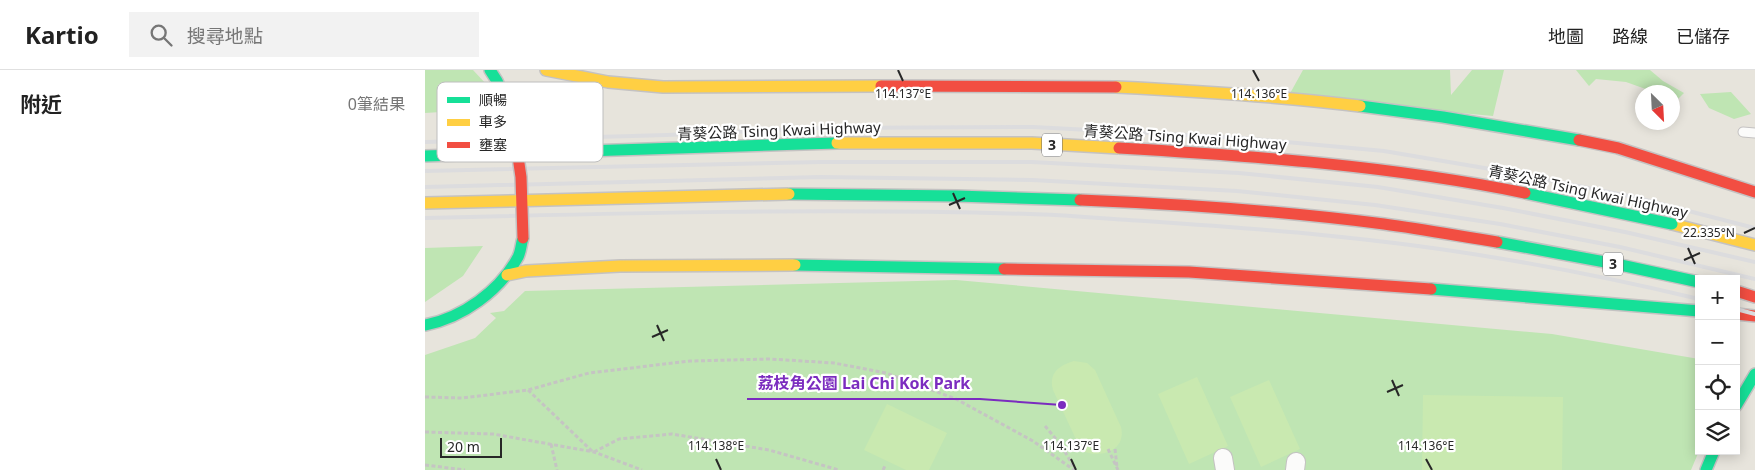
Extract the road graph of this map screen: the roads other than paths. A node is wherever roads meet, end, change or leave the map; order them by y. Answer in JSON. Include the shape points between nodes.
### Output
{"nodes":[{"id":1,"x":490,"y":70,"type":"edge"},
{"id":2,"x":550,"y":71,"type":"edge"},
{"id":3,"x":497,"y":82,"type":"edge"},
{"id":4,"x":1743,"y":132,"type":"dead end"},
{"id":5,"x":1755,"y":132,"type":"edge"},
{"id":6,"x":603,"y":151,"type":"edge"},
{"id":7,"x":520,"y":162,"type":"edge"},
{"id":8,"x":1755,"y":192,"type":"edge"},
{"id":9,"x":425,"y":202,"type":"edge"},
{"id":10,"x":1755,"y":245,"type":"edge"},
{"id":11,"x":507,"y":275,"type":"junction"},
{"id":12,"x":1695,"y":281,"type":"edge"},
{"id":13,"x":1740,"y":292,"type":"edge"},
{"id":14,"x":1755,"y":297,"type":"edge"},
{"id":15,"x":1695,"y":311,"type":"edge"},
{"id":16,"x":1740,"y":314,"type":"edge"},
{"id":17,"x":1755,"y":316,"type":"edge"},
{"id":18,"x":425,"y":325,"type":"edge"},
{"id":19,"x":1755,"y":374,"type":"edge"},
{"id":20,"x":1740,"y":399,"type":"edge"},
{"id":21,"x":1712,"y":455,"type":"edge"},
{"id":22,"x":1706,"y":470,"type":"edge"}],
"edges":[{"from":1,"to":3,"type":"main road","bridge":true},
{"from":2,"to":8,"type":"main road","via":[[608,82],[663,87],[1085,86],[1198,90],[1311,100],[1443,116],[1618,148]]},
{"from":4,"to":5,"type":"lane"},
{"from":6,"to":10,"type":"main road","name":"青葵公路 Tsing Kwai Highway","number":"3","bridge":true,"via":[[821,143],[1031,143],[1240,155],[1381,169],[1504,189]]},
{"from":7,"to":11,"type":"main road","bridge":true,"via":[[523,238],[519,256]]},
{"from":9,"to":12,"type":"main road","number":"3","bridge":true,"via":[[820,194],[1032,198],[1235,209],[1371,222],[1497,242]]},
{"from":11,"to":15,"type":"main road","via":[[620,266],[811,265],[1189,272]]},
{"from":11,"to":18,"type":"main road","via":[[465,309],[435,324]]},
{"from":13,"to":14,"type":"main road"},
{"from":16,"to":17,"type":"main road"},
{"from":19,"to":20,"type":"main road"},
{"from":21,"to":22,"type":"main road"}]}
